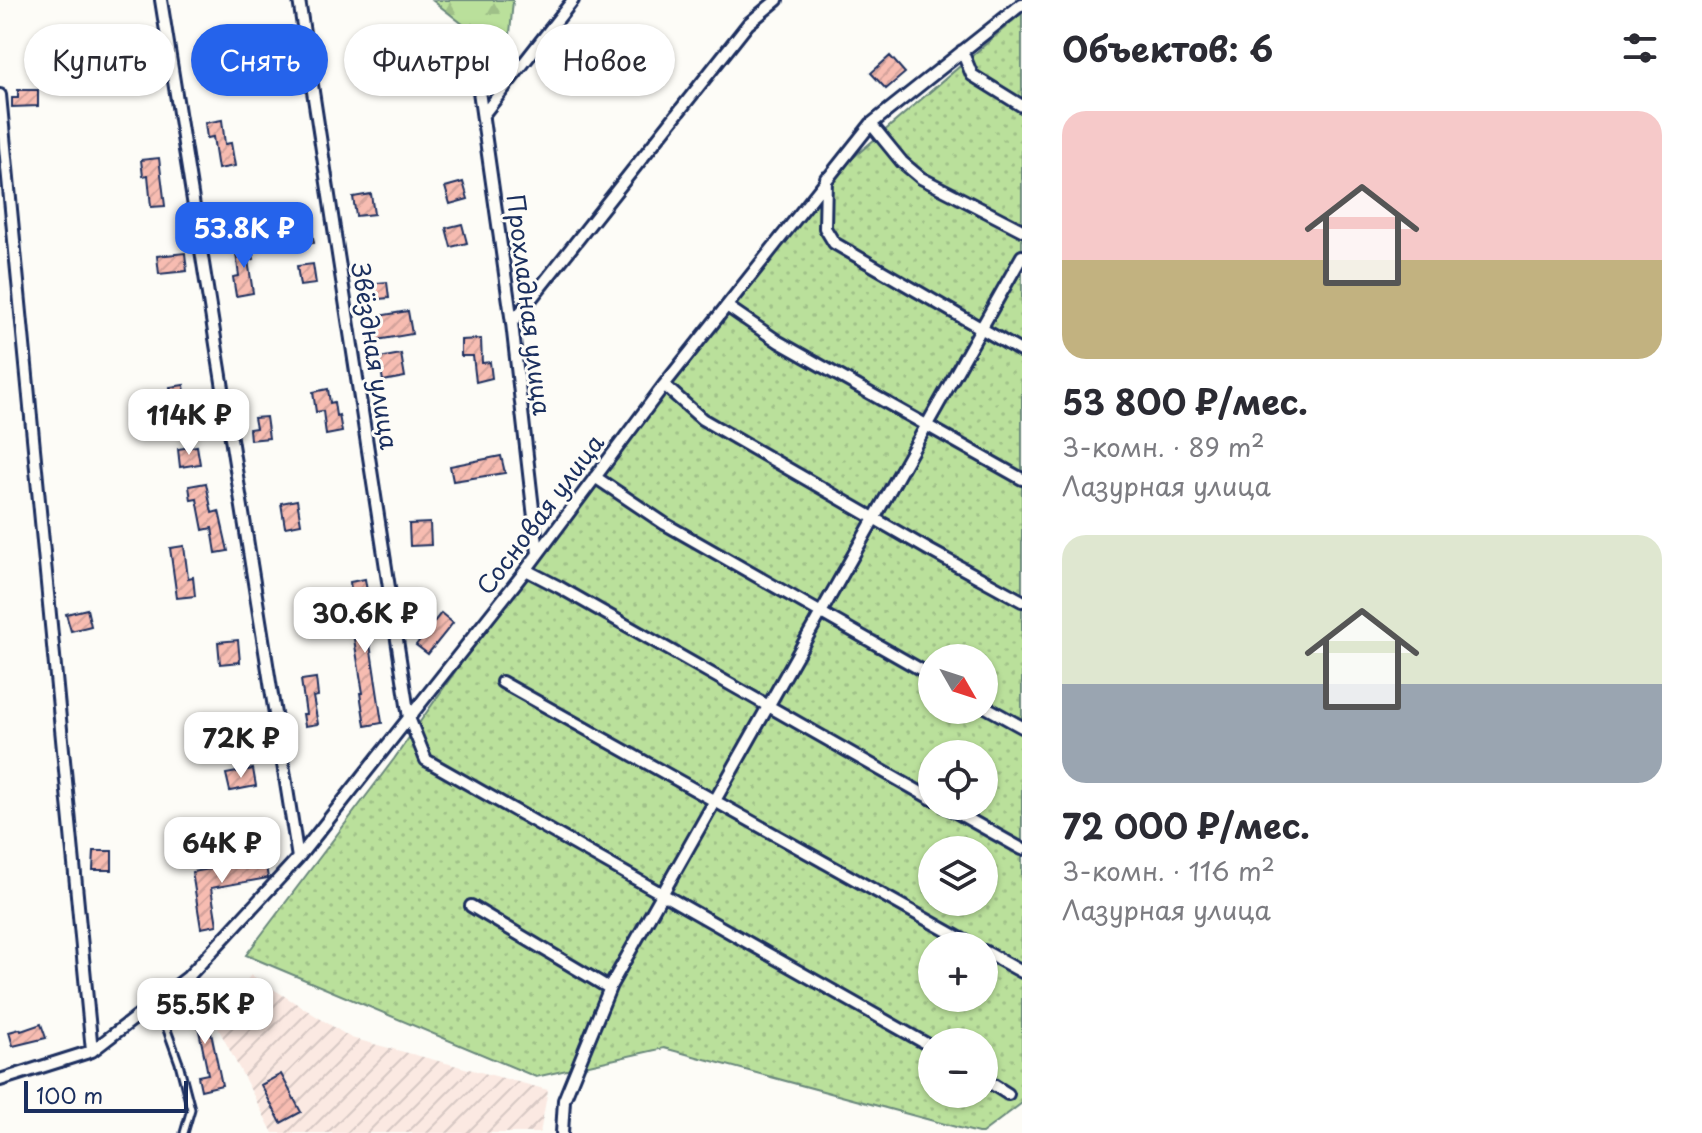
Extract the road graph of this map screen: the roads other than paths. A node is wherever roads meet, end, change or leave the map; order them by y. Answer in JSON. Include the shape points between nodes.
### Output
{"nodes":[{"id":1,"x":161,"y":0,"type":"edge"},
{"id":2,"x":299,"y":0,"type":"edge"},
{"id":3,"x":573,"y":0,"type":"edge"},
{"id":4,"x":777,"y":0,"type":"edge"},
{"id":5,"x":1022,"y":4,"type":"edge"},
{"id":6,"x":962,"y":51,"type":"junction"},
{"id":7,"x":0,"y":95,"type":"edge"},
{"id":8,"x":480,"y":96,"type":"edge"},
{"id":9,"x":1022,"y":106,"type":"edge"},
{"id":10,"x":483,"y":115,"type":"junction"},
{"id":11,"x":871,"y":124,"type":"junction"},
{"id":12,"x":826,"y":178,"type":"junction"},
{"id":13,"x":1022,"y":230,"type":"edge"},
{"id":14,"x":1022,"y":256,"type":"edge"},
{"id":15,"x":728,"y":307,"type":"junction"},
{"id":16,"x":512,"y":323,"type":"junction"},
{"id":17,"x":981,"y":329,"type":"junction"},
{"id":18,"x":1022,"y":352,"type":"edge"},
{"id":19,"x":664,"y":385,"type":"junction"},
{"id":20,"x":927,"y":426,"type":"junction"},
{"id":21,"x":595,"y":477,"type":"junction"},
{"id":22,"x":1022,"y":479,"type":"edge"},
{"id":23,"x":875,"y":518,"type":"junction"},
{"id":24,"x":538,"y":553,"type":"junction"},
{"id":25,"x":526,"y":570,"type":"junction"},
{"id":26,"x":1022,"y":601,"type":"edge"},
{"id":27,"x":821,"y":612,"type":"junction"},
{"id":28,"x":918,"y":668,"type":"edge"},
{"id":29,"x":502,"y":682,"type":"dead end"},
{"id":30,"x":768,"y":706,"type":"junction"},
{"id":31,"x":998,"y":714,"type":"edge"},
{"id":32,"x":409,"y":718,"type":"junction"},
{"id":33,"x":1022,"y":727,"type":"edge"},
{"id":34,"x":918,"y":791,"type":"edge"},
{"id":35,"x":714,"y":801,"type":"junction"},
{"id":36,"x":970,"y":820,"type":"edge"},
{"id":37,"x":1022,"y":849,"type":"edge"},
{"id":38,"x":298,"y":858,"type":"junction"},
{"id":39,"x":661,"y":895,"type":"junction"},
{"id":40,"x":471,"y":906,"type":"dead end"},
{"id":41,"x":949,"y":932,"type":"edge"},
{"id":42,"x":998,"y":959,"type":"edge"},
{"id":43,"x":1022,"y":972,"type":"edge"},
{"id":44,"x":609,"y":988,"type":"junction"},
{"id":45,"x":157,"y":1001,"type":"junction"},
{"id":46,"x":918,"y":1039,"type":"edge"},
{"id":47,"x":92,"y":1051,"type":"junction"},
{"id":48,"x":0,"y":1080,"type":"edge"},
{"id":49,"x":998,"y":1088,"type":"edge"},
{"id":50,"x":1008,"y":1094,"type":"dead end"},
{"id":51,"x":184,"y":1133,"type":"edge"},
{"id":52,"x":562,"y":1133,"type":"edge"}],
"edges":[{"from":1,"to":38,"type":"street"},
{"from":2,"to":32,"type":"street","name":"Звёздная улица"},
{"from":3,"to":10,"type":"street"},
{"from":4,"to":16,"type":"street","via":[[748,24]]},
{"from":5,"to":6,"type":"street","name":"Сосновая улица"},
{"from":6,"to":9,"type":"street","via":[[972,75]]},
{"from":6,"to":11,"type":"street","name":"Сосновая улица"},
{"from":7,"to":47,"type":"street"},
{"from":8,"to":10,"type":"street","name":"Прохладная улица"},
{"from":10,"to":16,"type":"street","name":"Прохладная улица"},
{"from":11,"to":12,"type":"street","name":"Сосновая улица"},
{"from":11,"to":13,"type":"street","via":[[921,178]]},
{"from":12,"to":15,"type":"street","name":"Сосновая улица"},
{"from":12,"to":17,"type":"street","via":[[825,228],[834,243]]},
{"from":14,"to":17,"type":"street"},
{"from":15,"to":19,"type":"street","name":"Сосновая улица"},
{"from":15,"to":20,"type":"street"},
{"from":16,"to":24,"type":"street","name":"Прохладная улица"},
{"from":17,"to":18,"type":"street"},
{"from":17,"to":20,"type":"street"},
{"from":19,"to":21,"type":"street","name":"Сосновая улица"},
{"from":19,"to":23,"type":"street","via":[[702,419]]},
{"from":20,"to":22,"type":"street"},
{"from":20,"to":23,"type":"street"},
{"from":21,"to":24,"type":"street","name":"Сосновая улица"},
{"from":21,"to":27,"type":"street","via":[[665,524]]},
{"from":23,"to":26,"type":"street"},
{"from":23,"to":27,"type":"street"},
{"from":24,"to":25,"type":"street","name":"Сосновая улица"},
{"from":25,"to":30,"type":"street"},
{"from":25,"to":32,"type":"street","name":"Сосновая улица"},
{"from":27,"to":28,"type":"street"},
{"from":27,"to":30,"type":"street"},
{"from":29,"to":35,"type":"street"},
{"from":30,"to":34,"type":"street"},
{"from":30,"to":35,"type":"street"},
{"from":31,"to":33,"type":"street"},
{"from":32,"to":38,"type":"street","name":"Сосновая улица"},
{"from":32,"to":39,"type":"street","name":"Звёздная улица","via":[[426,760]]},
{"from":35,"to":39,"type":"street"},
{"from":35,"to":41,"type":"street"},
{"from":36,"to":37,"type":"street"},
{"from":38,"to":45,"type":"street","name":"Сосновая улица","via":[[188,977]]},
{"from":39,"to":44,"type":"street"},
{"from":39,"to":46,"type":"street","name":"Звёздная улица"},
{"from":40,"to":44,"type":"street"},
{"from":42,"to":43,"type":"street"},
{"from":44,"to":52,"type":"street","via":[[564,1100]]},
{"from":45,"to":47,"type":"street","name":"Сосновая улица"},
{"from":45,"to":51,"type":"lane","via":[[191,1109]]},
{"from":47,"to":48,"type":"street","name":"Сосновая улица"},
{"from":49,"to":50,"type":"street"}]}
